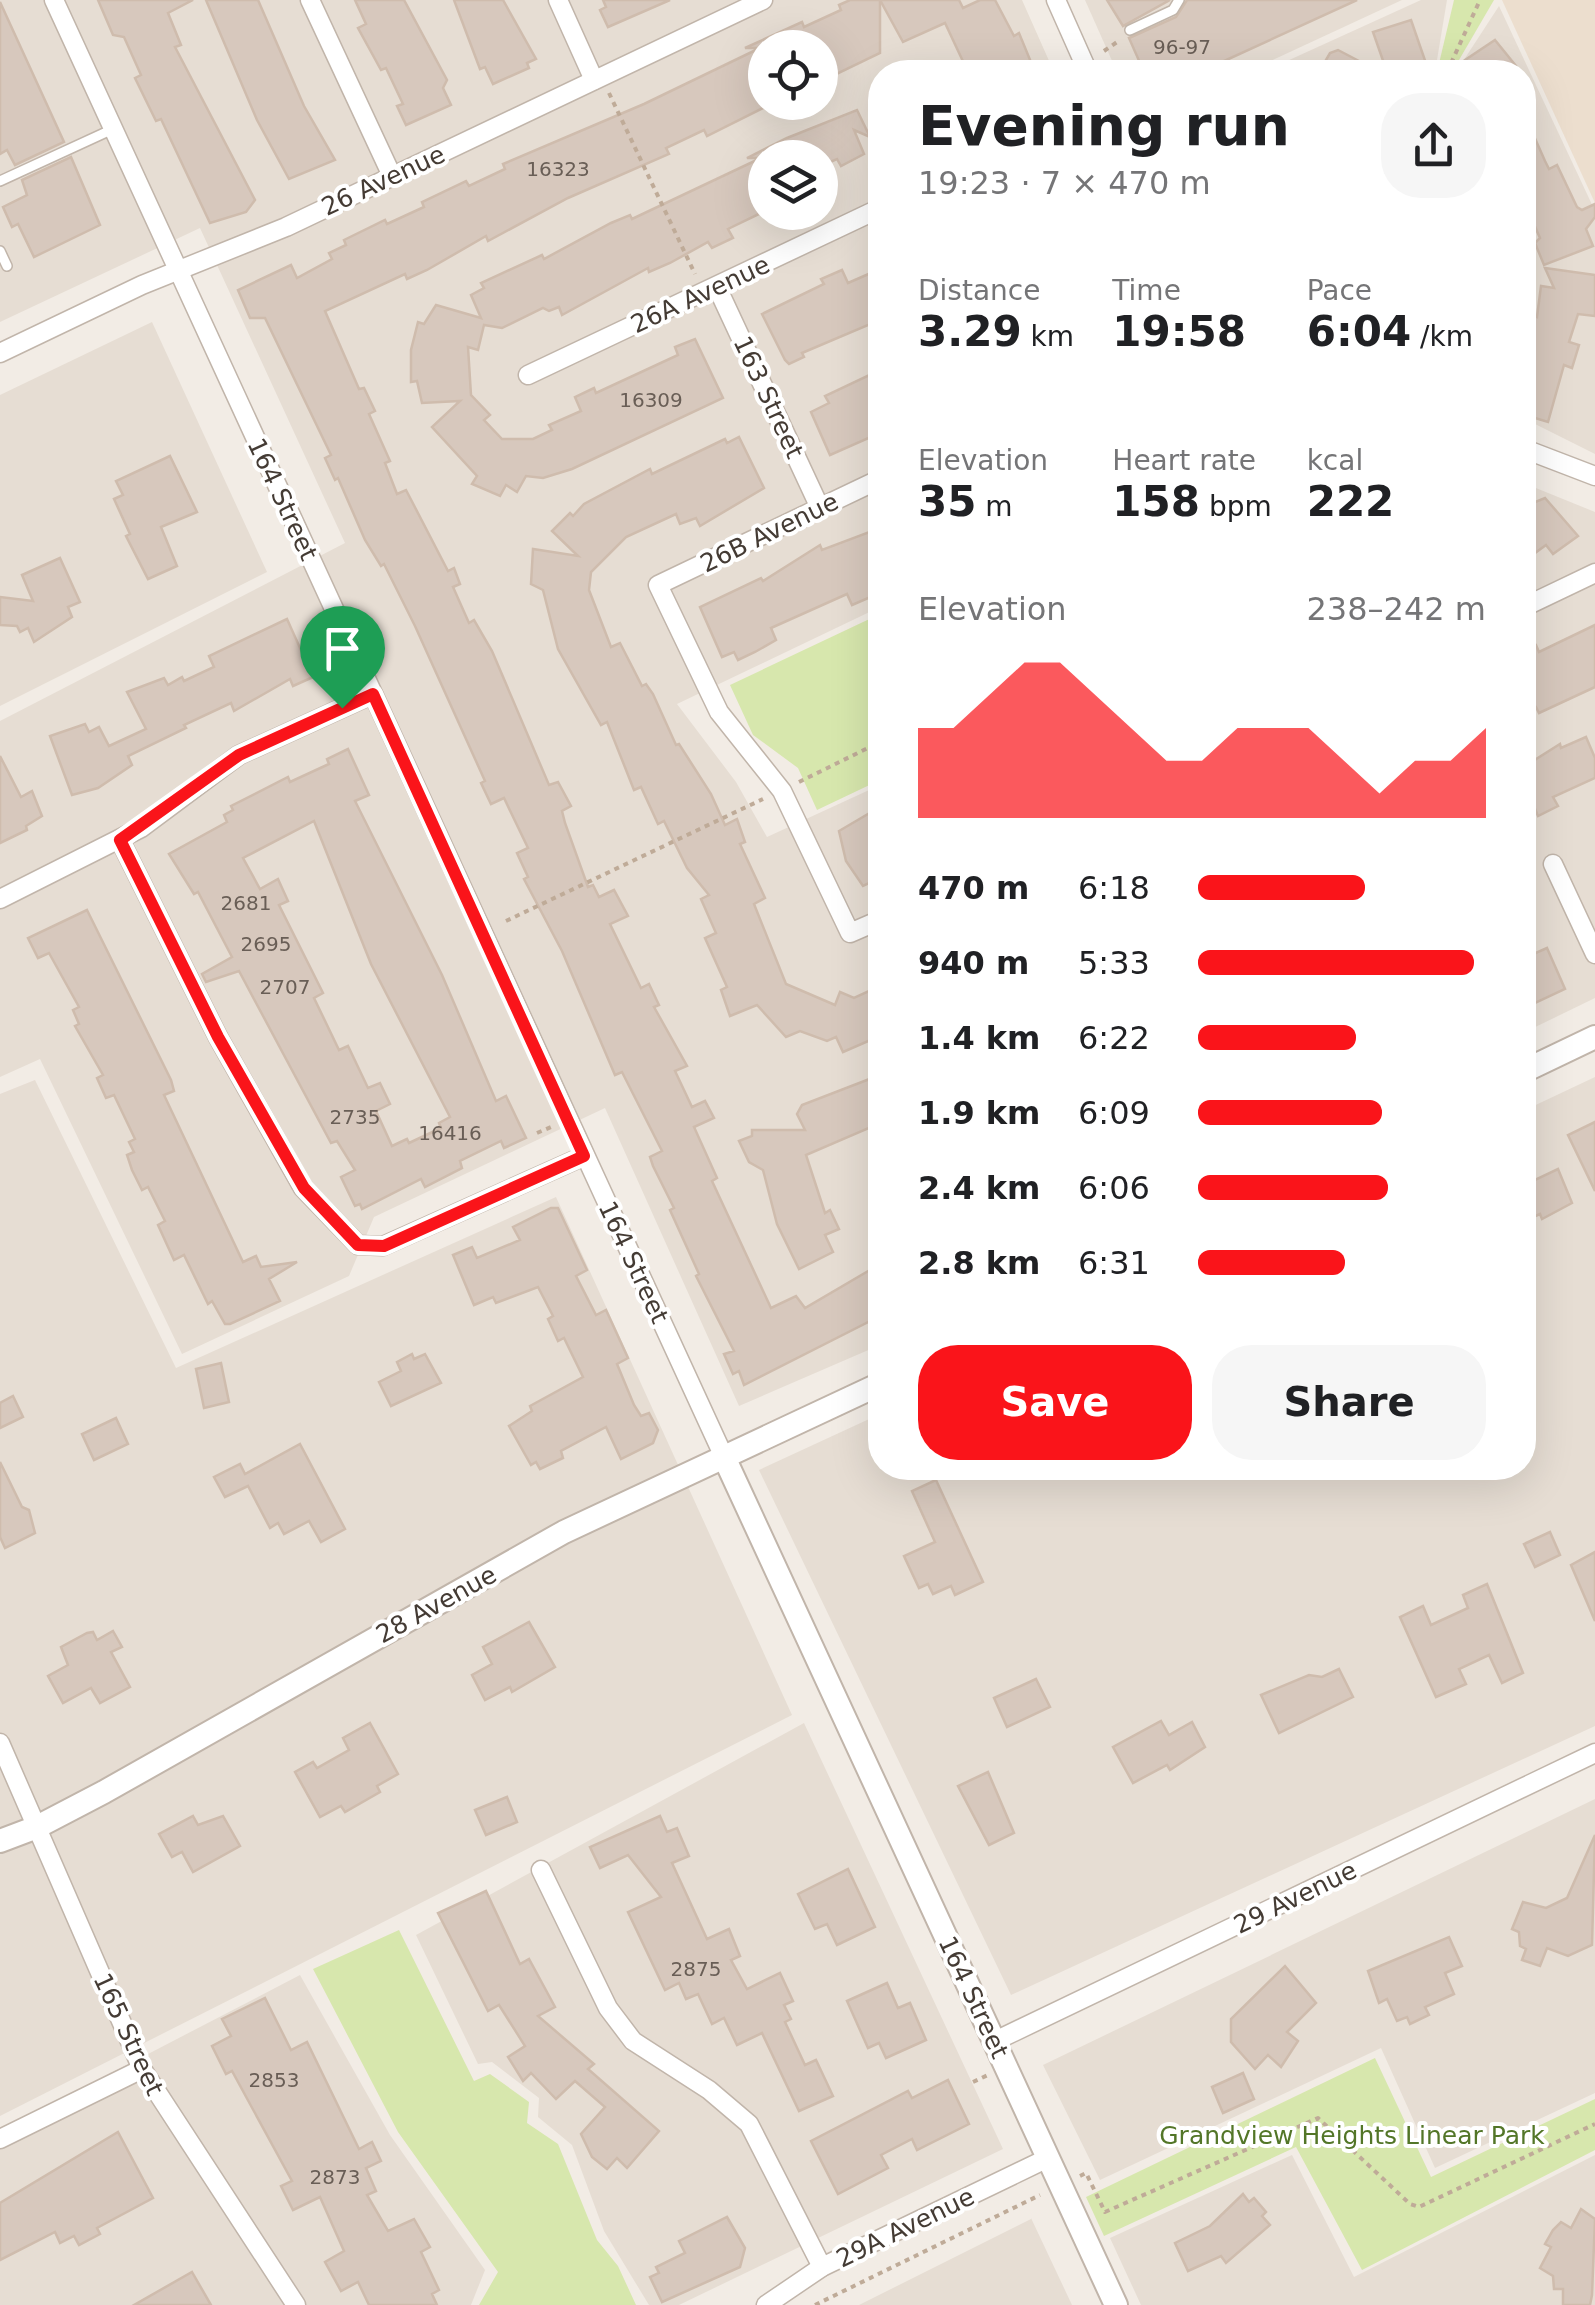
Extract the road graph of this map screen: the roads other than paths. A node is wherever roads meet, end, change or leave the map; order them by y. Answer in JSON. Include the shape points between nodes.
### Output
{"nodes":[{"id":1,"x":54,"y":0,"type":"edge"},
{"id":2,"x":310,"y":0,"type":"edge"},
{"id":3,"x":558,"y":0,"type":"edge"},
{"id":4,"x":763,"y":0,"type":"edge"},
{"id":5,"x":1056,"y":0,"type":"edge"},
{"id":6,"x":1179,"y":0,"type":"edge"},
{"id":7,"x":1130,"y":30,"type":"dead end"},
{"id":8,"x":1083,"y":60,"type":"edge"},
{"id":9,"x":594,"y":80,"type":"junction"},
{"id":10,"x":113,"y":129,"type":"junction"},
{"id":11,"x":392,"y":176,"type":"junction"},
{"id":12,"x":0,"y":181,"type":"edge"},
{"id":13,"x":868,"y":214,"type":"edge"},
{"id":14,"x":0,"y":250,"type":"edge"},
{"id":15,"x":7,"y":266,"type":"dead end"},
{"id":16,"x":178,"y":271,"type":"junction"},
{"id":17,"x":711,"y":290,"type":"junction"},
{"id":18,"x":0,"y":353,"type":"edge"},
{"id":19,"x":528,"y":375,"type":"dead end"},
{"id":20,"x":1536,"y":453,"type":"edge"},
{"id":21,"x":1595,"y":476,"type":"edge"},
{"id":22,"x":868,"y":485,"type":"edge"},
{"id":23,"x":820,"y":508,"type":"junction"},
{"id":24,"x":1595,"y":572,"type":"edge"},
{"id":25,"x":1536,"y":601,"type":"edge"},
{"id":26,"x":373,"y":694,"type":"junction"},
{"id":27,"x":120,"y":840,"type":"junction"},
{"id":28,"x":1553,"y":864,"type":"dead end"},
{"id":29,"x":0,"y":899,"type":"edge"},
{"id":30,"x":868,"y":925,"type":"edge"},
{"id":31,"x":1595,"y":954,"type":"edge"},
{"id":32,"x":1595,"y":1037,"type":"edge"},
{"id":33,"x":1536,"y":1065,"type":"edge"},
{"id":34,"x":584,"y":1156,"type":"junction"},
{"id":35,"x":868,"y":1390,"type":"edge"},
{"id":36,"x":724,"y":1457,"type":"junction"},
{"id":37,"x":0,"y":1743,"type":"edge"},
{"id":38,"x":1595,"y":1753,"type":"edge"},
{"id":39,"x":37,"y":1827,"type":"junction"},
{"id":40,"x":0,"y":1840,"type":"edge"},
{"id":41,"x":541,"y":1870,"type":"dead end"},
{"id":42,"x":995,"y":2041,"type":"junction"},
{"id":43,"x":142,"y":2069,"type":"junction"},
{"id":44,"x":0,"y":2140,"type":"edge"},
{"id":45,"x":1048,"y":2158,"type":"junction"},
{"id":46,"x":822,"y":2267,"type":"junction"},
{"id":47,"x":296,"y":2305,"type":"edge"},
{"id":48,"x":766,"y":2305,"type":"edge"},
{"id":49,"x":1116,"y":2305,"type":"edge"}],
"edges":[{"from":1,"to":10,"type":"street","name":"164 Street"},
{"from":2,"to":11,"type":"street"},
{"from":3,"to":9,"type":"street"},
{"from":4,"to":9,"type":"street","name":"26 Avenue"},
{"from":5,"to":8,"type":"street"},
{"from":6,"to":7,"type":"lane"},
{"from":9,"to":11,"type":"street","name":"26 Avenue"},
{"from":10,"to":12,"type":"lane"},
{"from":10,"to":16,"type":"street","name":"164 Street"},
{"from":11,"to":16,"type":"street","name":"26 Avenue"},
{"from":13,"to":17,"type":"street","name":"26A Avenue"},
{"from":14,"to":15,"type":"lane"},
{"from":16,"to":18,"type":"street","name":"26 Avenue"},
{"from":16,"to":26,"type":"street","name":"164 Street"},
{"from":17,"to":19,"type":"street","name":"26A Avenue"},
{"from":17,"to":23,"type":"street","name":"163 Street"},
{"from":20,"to":21,"type":"street"},
{"from":22,"to":23,"type":"street","name":"26B Avenue"},
{"from":23,"to":30,"type":"street","name":"26B Avenue","via":[[658,585],[719,712],[782,791],[850,933]]},
{"from":24,"to":25,"type":"street"},
{"from":26,"to":27,"type":"street","via":[[239,755]]},
{"from":26,"to":34,"type":"street","name":"164 Street"},
{"from":27,"to":29,"type":"street"},
{"from":27,"to":34,"type":"street","via":[[218,1037],[304,1188],[358,1245],[384,1246]]},
{"from":28,"to":31,"type":"street"},
{"from":32,"to":33,"type":"street"},
{"from":34,"to":36,"type":"street","name":"164 Street"},
{"from":35,"to":36,"type":"street","name":"28 Avenue"},
{"from":36,"to":39,"type":"street","name":"28 Avenue","via":[[564,1532]]},
{"from":36,"to":42,"type":"street","name":"164 Street"},
{"from":37,"to":39,"type":"street","name":"165 Street"},
{"from":38,"to":42,"type":"street","name":"29 Avenue"},
{"from":39,"to":40,"type":"street","name":"28 Avenue"},
{"from":39,"to":43,"type":"street","name":"165 Street"},
{"from":41,"to":46,"type":"street","via":[[608,2008],[633,2041],[749,2124]]},
{"from":42,"to":45,"type":"street","name":"164 Street"},
{"from":43,"to":44,"type":"street"},
{"from":43,"to":47,"type":"street","name":"165 Street"},
{"from":45,"to":46,"type":"street","name":"29A Avenue"},
{"from":45,"to":49,"type":"street","name":"164 Street"},
{"from":46,"to":48,"type":"street","name":"29A Avenue"}]}
